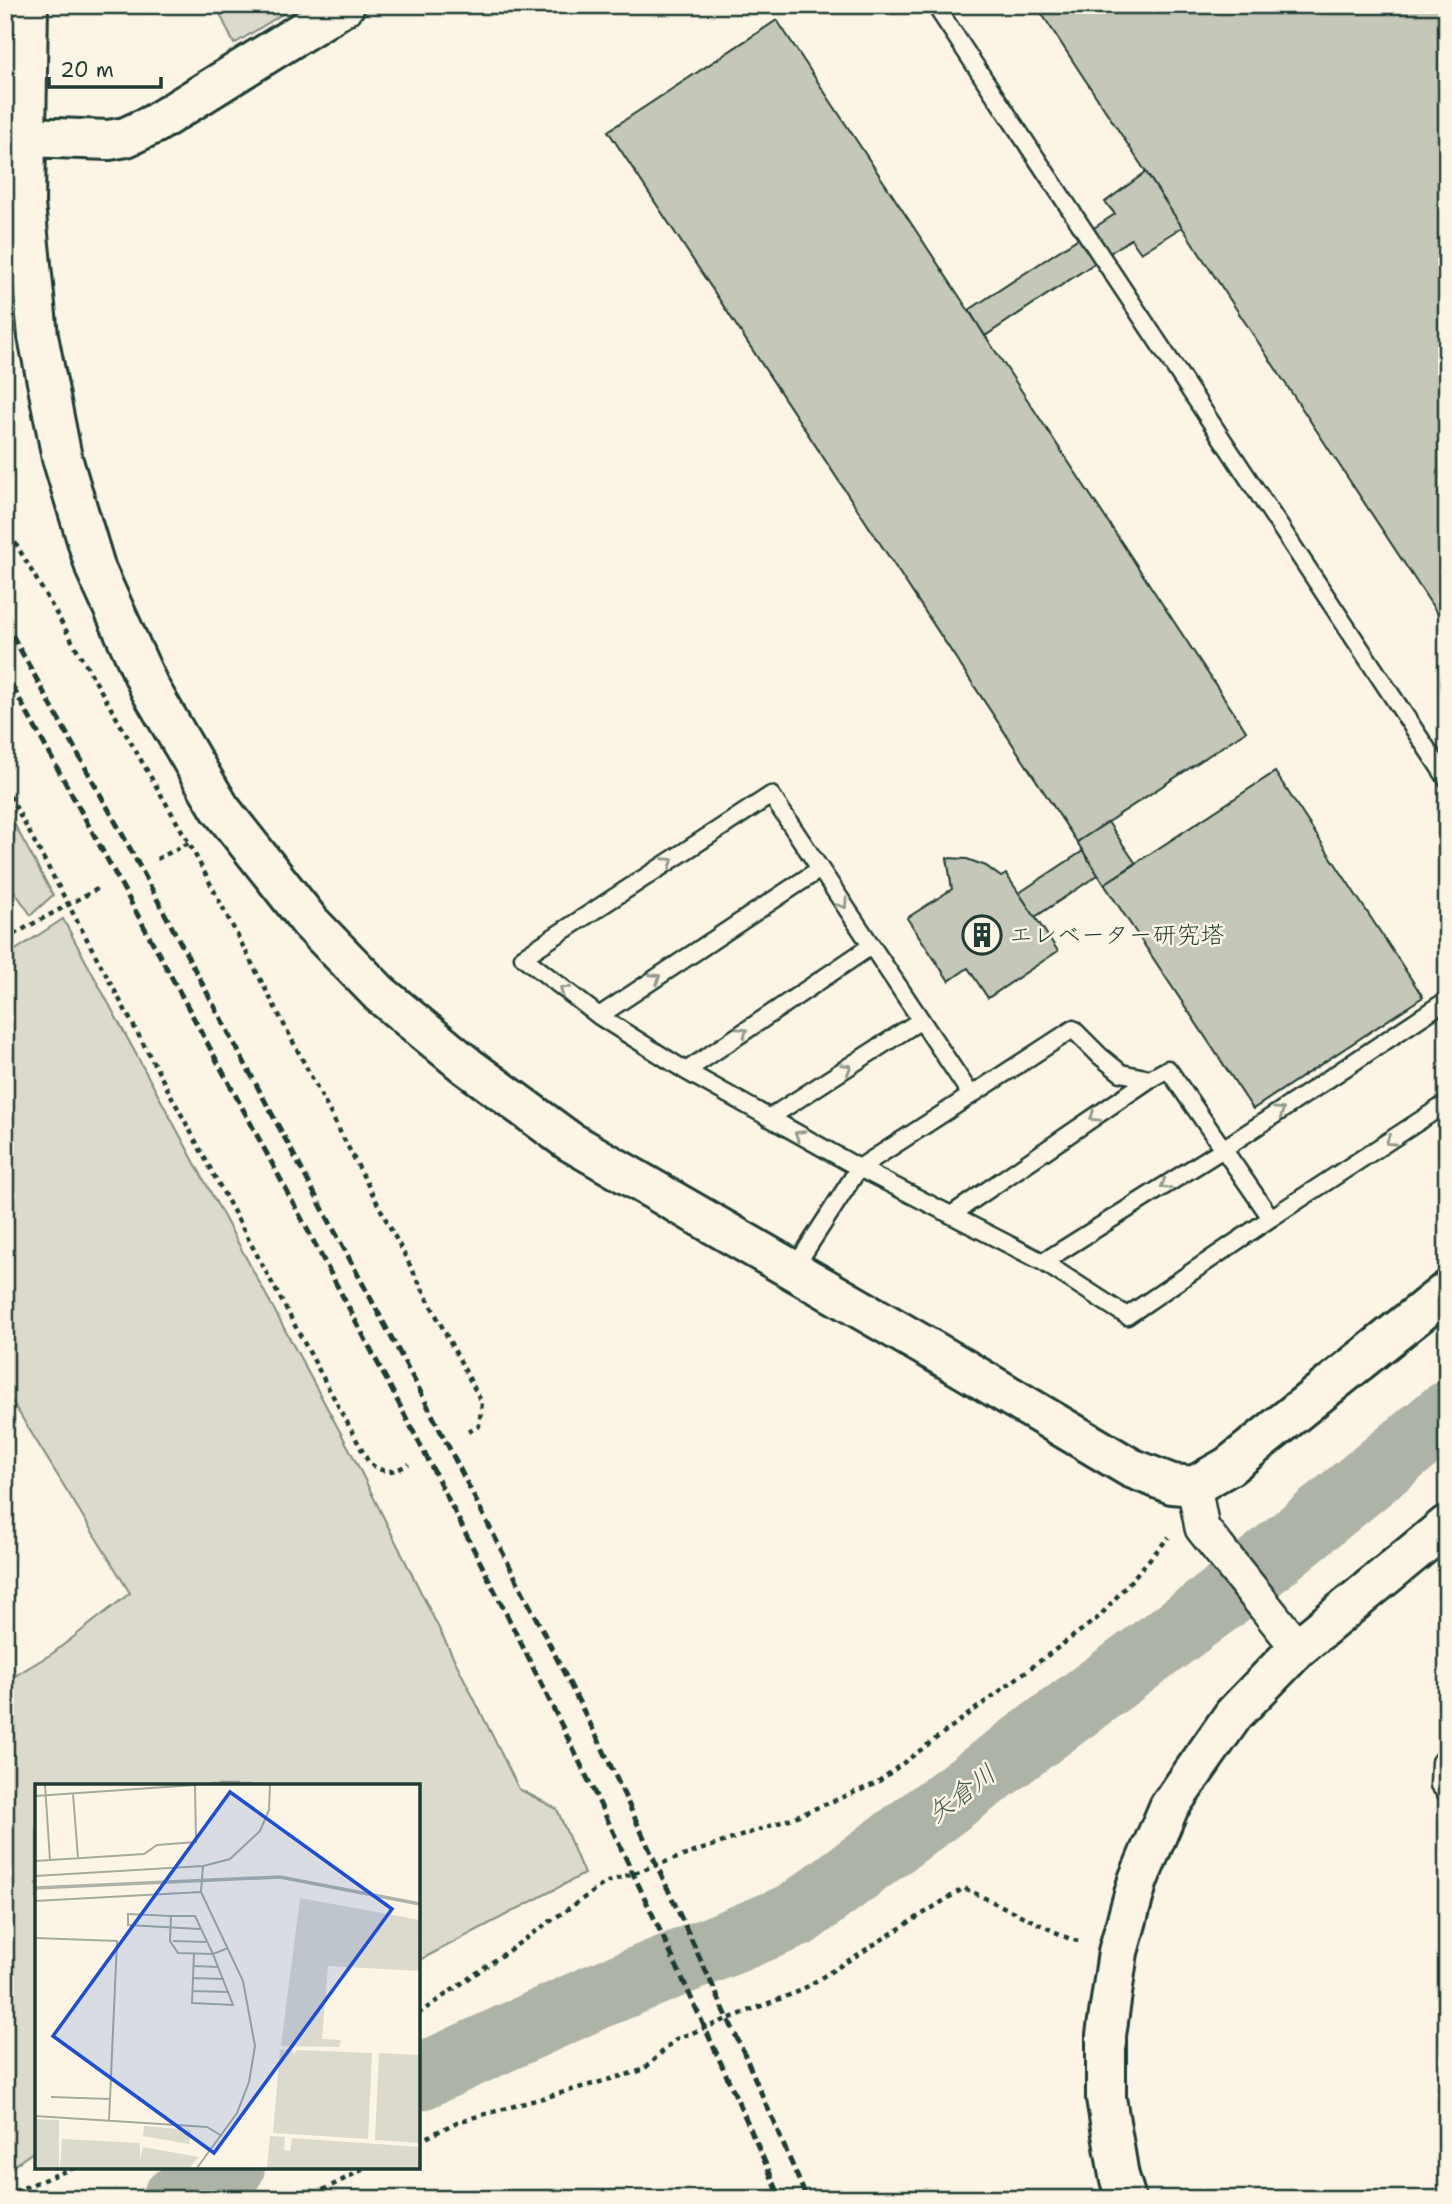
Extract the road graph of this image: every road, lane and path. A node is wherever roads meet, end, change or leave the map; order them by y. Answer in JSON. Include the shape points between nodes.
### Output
{"nodes":[{"id":1,"x":28,"y":5,"type":"edge"},
{"id":2,"x":345,"y":5,"type":"edge"},
{"id":3,"x":935,"y":5,"type":"edge"},
{"id":4,"x":27,"y":137,"type":"junction"},
{"id":5,"x":5,"y":525,"type":"edge"},
{"id":6,"x":1447,"y":779,"type":"edge"},
{"id":7,"x":5,"y":787,"type":"edge"},
{"id":8,"x":189,"y":843,"type":"junction"},
{"id":9,"x":157,"y":859,"type":"dead end"},
{"id":10,"x":820,"y":869,"type":"junction"},
{"id":11,"x":101,"y":887,"type":"dead end"},
{"id":12,"x":68,"y":904,"type":"junction"},
{"id":13,"x":5,"y":939,"type":"edge"},
{"id":14,"x":871,"y":946,"type":"junction"},
{"id":15,"x":1447,"y":1000,"type":"edge"},
{"id":16,"x":599,"y":1016,"type":"junction"},
{"id":17,"x":921,"y":1020,"type":"junction"},
{"id":18,"x":686,"y":1071,"type":"junction"},
{"id":19,"x":1150,"y":1079,"type":"junction"},
{"id":20,"x":971,"y":1096,"type":"junction"},
{"id":21,"x":1447,"y":1103,"type":"edge"},
{"id":22,"x":769,"y":1118,"type":"junction"},
{"id":23,"x":1223,"y":1149,"type":"junction"},
{"id":24,"x":859,"y":1168,"type":"junction"},
{"id":25,"x":951,"y":1215,"type":"junction"},
{"id":26,"x":1271,"y":1218,"type":"junction"},
{"id":27,"x":1043,"y":1262,"type":"junction"},
{"id":28,"x":793,"y":1270,"type":"junction"},
{"id":29,"x":1447,"y":1291,"type":"edge"},
{"id":30,"x":465,"y":1434,"type":"dead end"},
{"id":31,"x":409,"y":1464,"type":"dead end"},
{"id":32,"x":1195,"y":1486,"type":"junction"},
{"id":33,"x":1447,"y":1525,"type":"edge"},
{"id":34,"x":1291,"y":1640,"type":"junction"},
{"id":35,"x":1447,"y":1756,"type":"edge"},
{"id":36,"x":1447,"y":1794,"type":"edge"},
{"id":37,"x":1118,"y":1952,"type":"junction"},
{"id":38,"x":420,"y":2013,"type":"edge"},
{"id":39,"x":420,"y":2141,"type":"edge"},
{"id":40,"x":71,"y":2169,"type":"edge"},
{"id":41,"x":364,"y":2169,"type":"edge"},
{"id":42,"x":5,"y":2195,"type":"edge"},
{"id":43,"x":305,"y":2199,"type":"edge"},
{"id":44,"x":1126,"y":2199,"type":"edge"}],
"edges":[{"from":1,"to":4,"type":"street"},
{"from":2,"to":4,"type":"street","via":[[126,138]]},
{"from":3,"to":6,"type":"lane"},
{"from":4,"to":28,"type":"street","via":[[25,204],[38,336],[62,458],[96,570],[150,689],[220,808],[318,932],[380,994],[467,1066],[569,1141]]},
{"from":5,"to":8,"type":"path"},
{"from":7,"to":12,"type":"path"},
{"from":8,"to":9,"type":"path"},
{"from":8,"to":30,"type":"path","via":[[482,1402],[479,1426]]},
{"from":10,"to":14,"type":"lane","one_way":true},
{"from":16,"to":10,"type":"lane","one_way":true},
{"from":16,"to":10,"type":"lane","one_way":true,"via":[[523,957],[771,795]]},
{"from":11,"to":12,"type":"path"},
{"from":12,"to":13,"type":"path"},
{"from":12,"to":31,"type":"path","via":[[369,1463],[380,1471],[395,1472]]},
{"from":14,"to":17,"type":"lane"},
{"from":18,"to":14,"type":"lane","one_way":true},
{"from":23,"to":15,"type":"lane","one_way":true},
{"from":16,"to":18,"type":"lane"},
{"from":17,"to":20,"type":"lane"},
{"from":22,"to":17,"type":"lane","one_way":true},
{"from":18,"to":22,"type":"lane"},
{"from":19,"to":20,"type":"lane","via":[[1121,1073],[1073,1029]]},
{"from":19,"to":23,"type":"lane","via":[[1168,1069]]},
{"from":19,"to":25,"type":"lane","one_way":true},
{"from":20,"to":24,"type":"lane"},
{"from":21,"to":26,"type":"lane","one_way":true},
{"from":24,"to":22,"type":"lane","one_way":true},
{"from":23,"to":26,"type":"lane"},
{"from":23,"to":27,"type":"lane","one_way":true},
{"from":24,"to":25,"type":"lane"},
{"from":24,"to":28,"type":"lane"},
{"from":25,"to":27,"type":"lane"},
{"from":26,"to":27,"type":"lane","via":[[1127,1316]]},
{"from":28,"to":32,"type":"street","via":[[1131,1468],[1172,1484]]},
{"from":29,"to":32,"type":"street","via":[[1229,1466]]},
{"from":32,"to":34,"type":"street","via":[[1202,1528]]},
{"from":32,"to":38,"type":"path","via":[[1168,1539],[1099,1617],[875,1784],[787,1820],[605,1883]]},
{"from":33,"to":34,"type":"street"},
{"from":34,"to":37,"type":"street","via":[[1169,1807],[1138,1880]]},
{"from":35,"to":36,"type":"lane","via":[[1440,1762],[1439,1785]]},
{"from":37,"to":39,"type":"path","via":[[1070,1939],[964,1888],[800,1991],[677,2039],[643,2070],[457,2123]]},
{"from":37,"to":44,"type":"street","via":[[1106,2035],[1106,2098]]},
{"from":40,"to":42,"type":"path"},
{"from":41,"to":43,"type":"path"}]}
